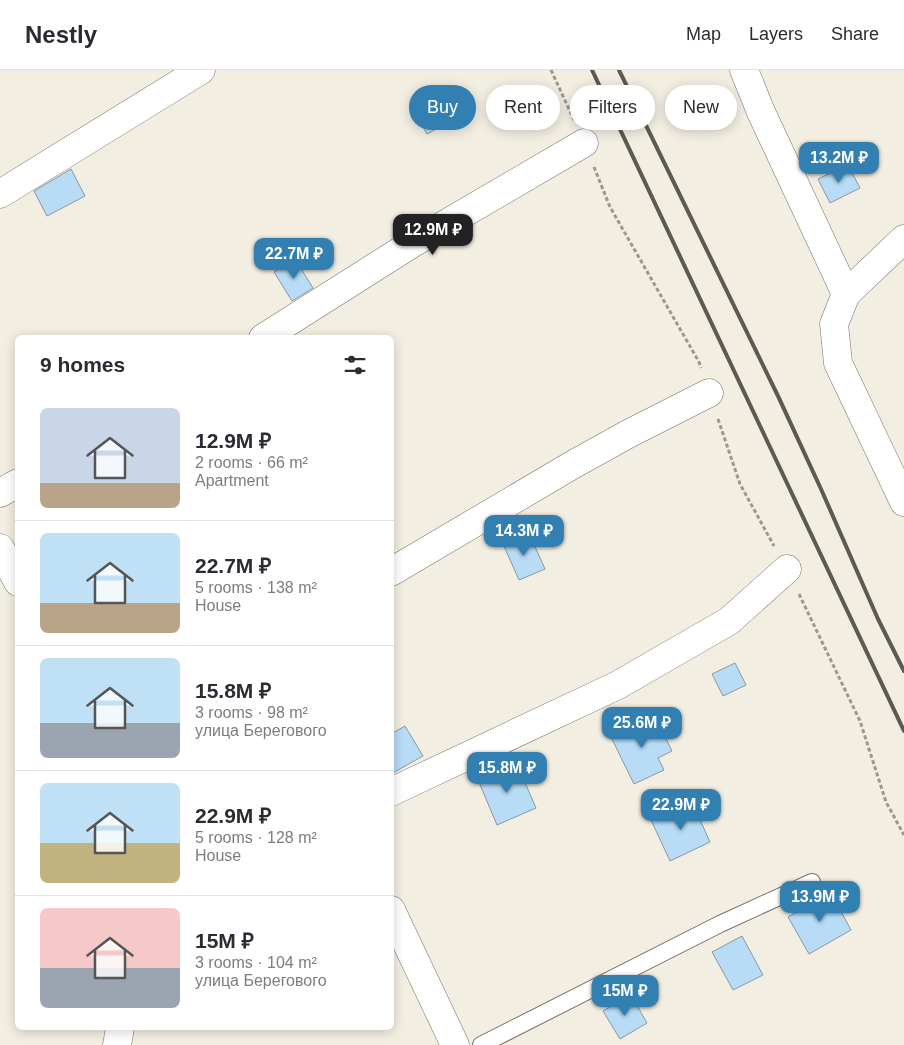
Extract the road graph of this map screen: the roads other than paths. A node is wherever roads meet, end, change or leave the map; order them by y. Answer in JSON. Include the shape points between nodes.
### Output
{"nodes":[{"id":1,"x":201,"y":70,"type":"edge"},
{"id":2,"x":744,"y":70,"type":"edge"},
{"id":3,"x":584,"y":143,"type":"road end"},
{"id":4,"x":0,"y":194,"type":"edge"},
{"id":5,"x":904,"y":239,"type":"edge"},
{"id":6,"x":846,"y":294,"type":"junction"},
{"id":7,"x":268,"y":335,"type":"edge"},
{"id":8,"x":709,"y":393,"type":"road end"},
{"id":9,"x":15,"y":485,"type":"edge"},
{"id":10,"x":0,"y":493,"type":"edge"},
{"id":11,"x":904,"y":502,"type":"edge"},
{"id":12,"x":0,"y":548,"type":"edge"},
{"id":13,"x":787,"y":569,"type":"road end"},
{"id":14,"x":394,"y":570,"type":"edge"},
{"id":15,"x":15,"y":576,"type":"edge"},
{"id":16,"x":394,"y":791,"type":"edge"},
{"id":17,"x":812,"y":882,"type":"dead end"},
{"id":18,"x":394,"y":916,"type":"edge"},
{"id":19,"x":120,"y":1030,"type":"edge"},
{"id":20,"x":117,"y":1045,"type":"edge"},
{"id":21,"x":455,"y":1045,"type":"edge"},
{"id":22,"x":481,"y":1045,"type":"edge"}],
"edges":[{"from":1,"to":4,"type":"street"},
{"from":2,"to":6,"type":"street"},
{"from":3,"to":7,"type":"street","via":[[413,243]]},
{"from":5,"to":6,"type":"street"},
{"from":6,"to":11,"type":"street","via":[[834,324],[838,363]]},
{"from":8,"to":14,"type":"street","via":[[574,464]]},
{"from":9,"to":10,"type":"street"},
{"from":12,"to":15,"type":"street"},
{"from":13,"to":16,"type":"street","via":[[729,621],[618,685]]},
{"from":17,"to":22,"type":"lane","via":[[720,924]]},
{"from":18,"to":21,"type":"street"},
{"from":19,"to":20,"type":"street"}]}
